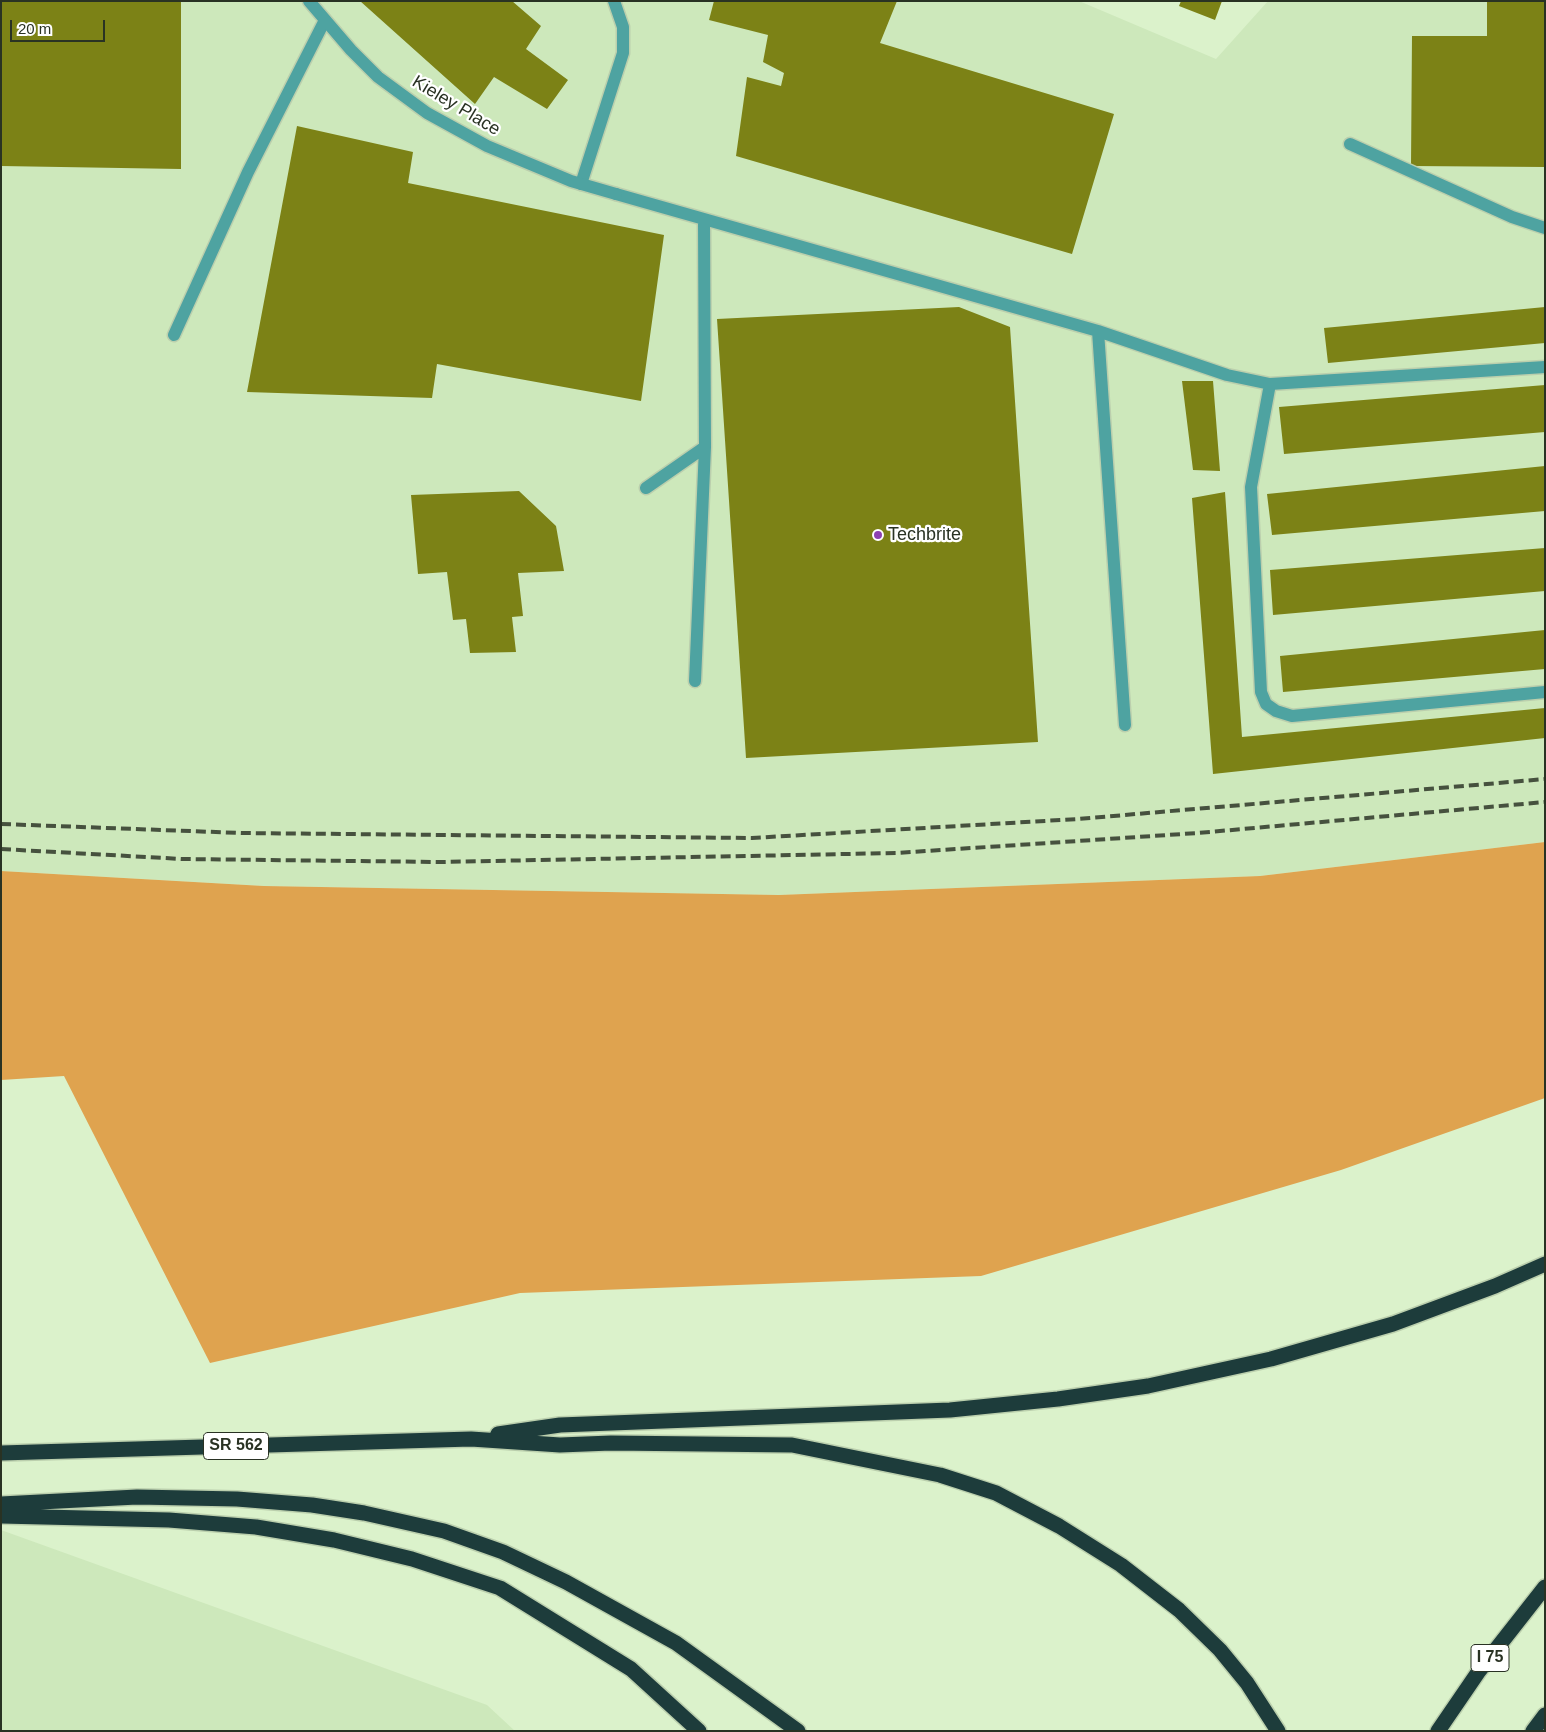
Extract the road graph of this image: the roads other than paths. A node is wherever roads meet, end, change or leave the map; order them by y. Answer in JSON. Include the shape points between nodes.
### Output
{"nodes":[{"id":1,"x":309,"y":1,"type":"edge"},
{"id":2,"x":614,"y":1,"type":"edge"},
{"id":3,"x":325,"y":20,"type":"junction"},
{"id":4,"x":1350,"y":144,"type":"dead end"},
{"id":5,"x":581,"y":184,"type":"junction"},
{"id":6,"x":704,"y":220,"type":"junction"},
{"id":7,"x":1545,"y":228,"type":"edge"},
{"id":8,"x":1098,"y":331,"type":"junction"},
{"id":9,"x":174,"y":335,"type":"dead end"},
{"id":10,"x":1545,"y":367,"type":"edge"},
{"id":11,"x":1270,"y":384,"type":"junction"},
{"id":12,"x":705,"y":448,"type":"junction"},
{"id":13,"x":646,"y":488,"type":"dead end"},
{"id":14,"x":695,"y":681,"type":"dead end"},
{"id":15,"x":1545,"y":692,"type":"edge"},
{"id":16,"x":1125,"y":725,"type":"dead end"},
{"id":17,"x":1545,"y":1264,"type":"edge"},
{"id":18,"x":471,"y":1439,"type":"junction"},
{"id":19,"x":1,"y":1453,"type":"edge"},
{"id":20,"x":1,"y":1504,"type":"edge"},
{"id":21,"x":1,"y":1516,"type":"edge"},
{"id":22,"x":1545,"y":1587,"type":"edge"},
{"id":23,"x":1545,"y":1715,"type":"edge"},
{"id":24,"x":700,"y":1731,"type":"edge"},
{"id":25,"x":798,"y":1731,"type":"edge"},
{"id":26,"x":1278,"y":1731,"type":"edge"},
{"id":27,"x":1438,"y":1731,"type":"edge"},
{"id":28,"x":1533,"y":1731,"type":"edge"}],
"edges":[{"from":1,"to":3,"type":"street","name":"Kieley Place"},
{"from":2,"to":5,"type":"street","via":[[623,27],[623,53]]},
{"from":3,"to":5,"type":"street","name":"Kieley Place","via":[[378,77],[427,113],[487,146]]},
{"from":3,"to":9,"type":"street","via":[[248,172]]},
{"from":4,"to":7,"type":"street","via":[[1512,217]]},
{"from":5,"to":6,"type":"street","name":"Kieley Place"},
{"from":6,"to":8,"type":"street","name":"Kieley Place"},
{"from":6,"to":12,"type":"street"},
{"from":8,"to":11,"type":"street","name":"Kieley Place","via":[[1227,375]]},
{"from":8,"to":16,"type":"street"},
{"from":10,"to":11,"type":"street","name":"Kieley Place"},
{"from":11,"to":15,"type":"street","via":[[1251,487],[1261,692],[1266,704],[1292,716]]},
{"from":12,"to":13,"type":"street"},
{"from":12,"to":14,"type":"street"},
{"from":17,"to":18,"type":"highway","via":[[1393,1324],[1271,1359],[1148,1386],[950,1410],[560,1425]]},
{"from":18,"to":19,"type":"highway","number":"SR 562"},
{"from":18,"to":26,"type":"highway","via":[[560,1445],[792,1445],[940,1475],[996,1493],[1059,1526],[1121,1565],[1179,1610],[1220,1650],[1247,1683]]},
{"from":20,"to":25,"type":"highway","via":[[137,1497],[237,1499],[364,1513],[444,1531],[502,1552],[566,1582],[676,1643]]},
{"from":21,"to":24,"type":"highway","via":[[169,1520],[256,1527],[334,1540],[412,1559],[500,1588],[631,1669]]},
{"from":22,"to":27,"type":"highway","number":"I 75"},
{"from":23,"to":28,"type":"highway"}]}
